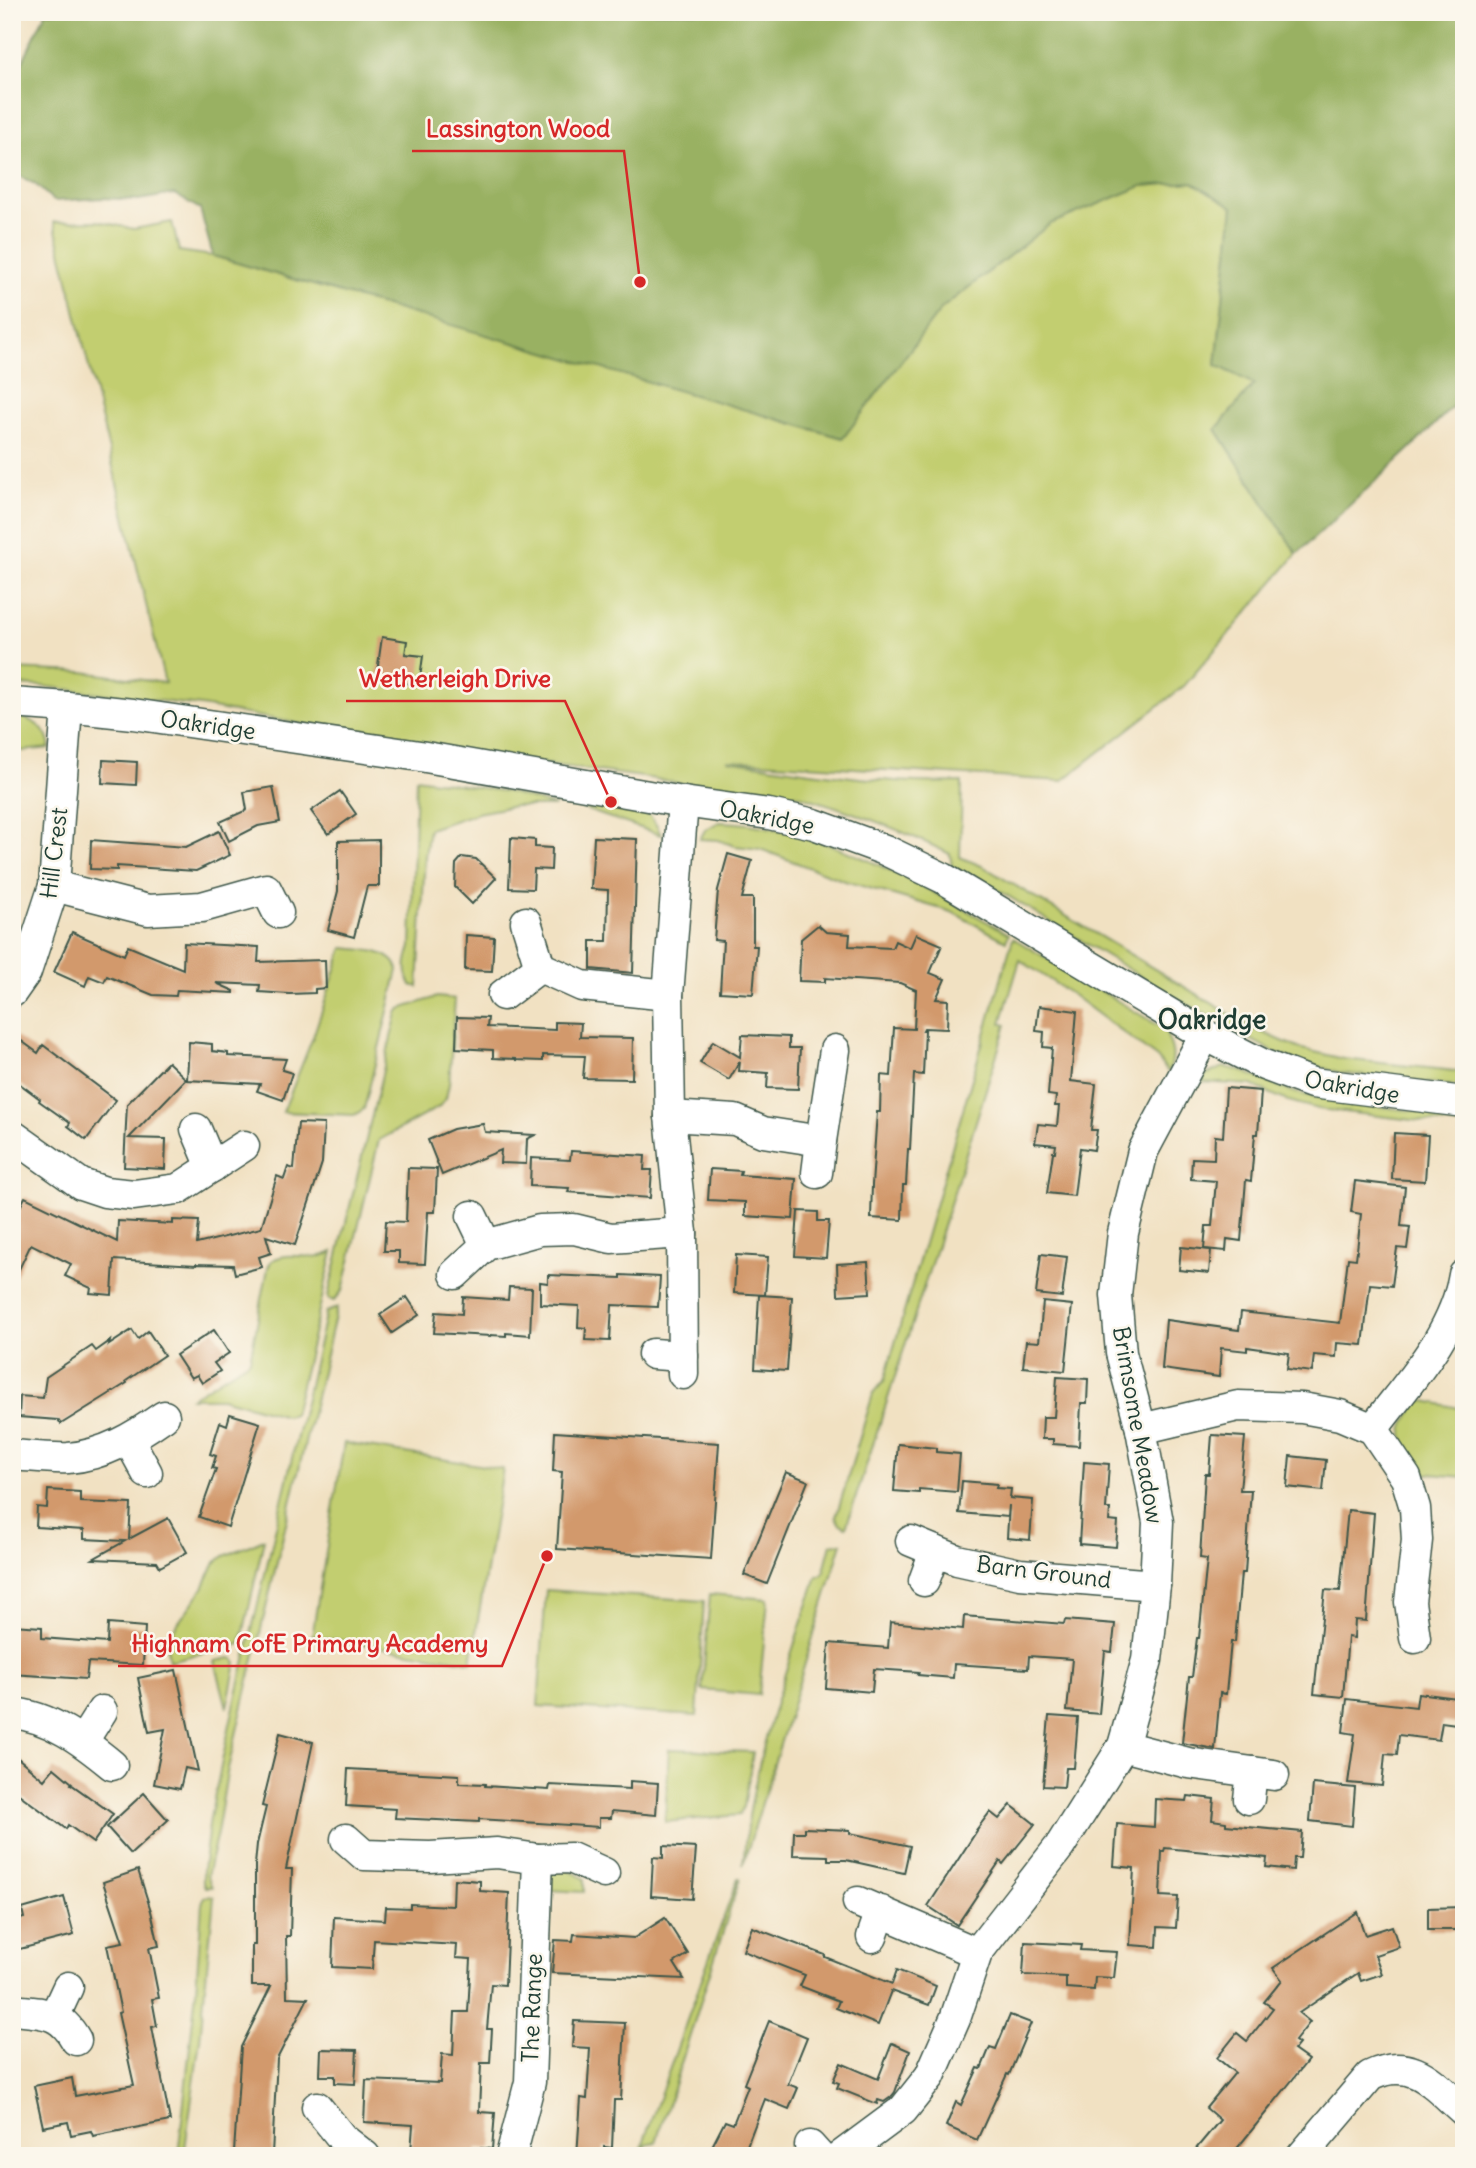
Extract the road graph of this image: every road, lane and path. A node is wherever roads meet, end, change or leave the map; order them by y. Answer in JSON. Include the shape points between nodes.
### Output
{"nodes":[{"id":1,"x":12,"y":703,"type":"edge"},
{"id":2,"x":67,"y":707,"type":"junction"},
{"id":3,"x":682,"y":802,"type":"junction"},
{"id":4,"x":54,"y":886,"type":"junction"},
{"id":5,"x":278,"y":913,"type":"dead end"},
{"id":6,"x":526,"y":922,"type":"dead end"},
{"id":7,"x":540,"y":967,"type":"junction"},
{"id":8,"x":17,"y":976,"type":"edge"},
{"id":9,"x":503,"y":995,"type":"dead end"},
{"id":10,"x":668,"y":995,"type":"junction"},
{"id":11,"x":1205,"y":1035,"type":"junction"},
{"id":12,"x":835,"y":1050,"type":"dead end"},
{"id":13,"x":1464,"y":1102,"type":"edge"},
{"id":14,"x":670,"y":1116,"type":"junction"},
{"id":15,"x":196,"y":1129,"type":"dead end"},
{"id":16,"x":12,"y":1135,"type":"edge"},
{"id":17,"x":821,"y":1141,"type":"junction"},
{"id":18,"x":244,"y":1146,"type":"dead end"},
{"id":19,"x":212,"y":1167,"type":"junction"},
{"id":20,"x":817,"y":1173,"type":"dead end"},
{"id":21,"x":472,"y":1216,"type":"dead end"},
{"id":22,"x":682,"y":1233,"type":"junction"},
{"id":23,"x":486,"y":1245,"type":"junction"},
{"id":24,"x":455,"y":1274,"type":"dead end"},
{"id":25,"x":1464,"y":1275,"type":"edge"},
{"id":26,"x":653,"y":1354,"type":"dead end"},
{"id":27,"x":164,"y":1416,"type":"dead end"},
{"id":28,"x":1141,"y":1429,"type":"junction"},
{"id":29,"x":1373,"y":1429,"type":"junction"},
{"id":30,"x":130,"y":1440,"type":"junction"},
{"id":31,"x":12,"y":1455,"type":"edge"},
{"id":32,"x":147,"y":1473,"type":"dead end"},
{"id":33,"x":924,"y":1581,"type":"dead end"},
{"id":34,"x":1155,"y":1585,"type":"junction"},
{"id":35,"x":1415,"y":1639,"type":"dead end"},
{"id":36,"x":102,"y":1711,"type":"dead end"},
{"id":37,"x":12,"y":1713,"type":"edge"},
{"id":38,"x":83,"y":1741,"type":"junction"},
{"id":39,"x":1123,"y":1746,"type":"junction"},
{"id":40,"x":112,"y":1765,"type":"dead end"},
{"id":41,"x":1258,"y":1782,"type":"dead end"},
{"id":42,"x":355,"y":1857,"type":"dead end"},
{"id":43,"x":538,"y":1858,"type":"junction"},
{"id":44,"x":604,"y":1873,"type":"dead end"},
{"id":45,"x":870,"y":1916,"type":"dead end"},
{"id":46,"x":977,"y":1953,"type":"junction"},
{"id":47,"x":68,"y":1987,"type":"dead end"},
{"id":48,"x":12,"y":2010,"type":"edge"},
{"id":49,"x":55,"y":2015,"type":"junction"},
{"id":50,"x":76,"y":2040,"type":"dead end"},
{"id":51,"x":317,"y":2107,"type":"dead end"},
{"id":52,"x":1464,"y":2111,"type":"edge"},
{"id":53,"x":346,"y":2150,"type":"edge"},
{"id":54,"x":511,"y":2156,"type":"edge"},
{"id":55,"x":841,"y":2156,"type":"edge"},
{"id":56,"x":1302,"y":2156,"type":"edge"}],
"edges":[{"from":1,"to":2,"type":"street","name":"Oakridge"},
{"from":2,"to":3,"type":"street","name":"Oakridge","via":[[420,756]]},
{"from":2,"to":4,"type":"street","name":"Hill Crest"},
{"from":3,"to":10,"type":"street"},
{"from":3,"to":11,"type":"street","name":"Oakridge","via":[[803,822],[886,850],[943,878]]},
{"from":4,"to":5,"type":"street","via":[[148,910],[202,907],[266,889]]},
{"from":4,"to":8,"type":"street","name":"Hill Crest"},
{"from":6,"to":7,"type":"street"},
{"from":7,"to":9,"type":"street"},
{"from":7,"to":10,"type":"street","via":[[582,986]]},
{"from":10,"to":14,"type":"street"},
{"from":11,"to":13,"type":"street","name":"Oakridge","via":[[1312,1083]]},
{"from":11,"to":28,"type":"street","name":"Brimsome Meadow","via":[[1143,1151],[1123,1233],[1116,1296],[1121,1353]]},
{"from":12,"to":17,"type":"street"},
{"from":14,"to":17,"type":"street","via":[[735,1120],[763,1132]]},
{"from":14,"to":22,"type":"street"},
{"from":15,"to":19,"type":"street"},
{"from":16,"to":19,"type":"street","via":[[81,1184],[105,1192],[134,1195],[178,1189]]},
{"from":17,"to":20,"type":"street"},
{"from":18,"to":19,"type":"street"},
{"from":21,"to":23,"type":"street"},
{"from":22,"to":23,"type":"street","via":[[611,1238],[574,1229],[540,1230]]},
{"from":22,"to":26,"type":"street","via":[[683,1365]]},
{"from":23,"to":24,"type":"street"},
{"from":25,"to":29,"type":"street","via":[[1438,1343]]},
{"from":27,"to":30,"type":"street"},
{"from":28,"to":29,"type":"street","via":[[1238,1406],[1302,1408],[1340,1415]]},
{"from":28,"to":34,"type":"street","name":"Brimsome Meadow","via":[[1158,1522]]},
{"from":29,"to":35,"type":"street","via":[[1406,1478],[1415,1508],[1417,1540],[1410,1602]]},
{"from":30,"to":31,"type":"street","via":[[68,1458]]},
{"from":30,"to":32,"type":"street"},
{"from":33,"to":34,"type":"street","name":"Barn Ground","via":[[923,1546],[957,1560],[1020,1574]]},
{"from":34,"to":39,"type":"street","name":"Brimsome Meadow","via":[[1147,1660]]},
{"from":36,"to":38,"type":"street"},
{"from":37,"to":38,"type":"street","via":[[37,1718]]},
{"from":38,"to":40,"type":"street"},
{"from":39,"to":41,"type":"street"},
{"from":39,"to":46,"type":"street","name":"Brimsome Meadow","via":[[1060,1846]]},
{"from":42,"to":43,"type":"street","via":[[497,1853]]},
{"from":43,"to":44,"type":"street","via":[[571,1858]]},
{"from":43,"to":54,"type":"street","name":"The Range","via":[[530,2082]]},
{"from":45,"to":46,"type":"street"},
{"from":46,"to":55,"type":"street","name":"Brimsome Meadow","via":[[930,2076],[902,2110]]},
{"from":47,"to":49,"type":"street"},
{"from":48,"to":49,"type":"street"},
{"from":49,"to":50,"type":"street"},
{"from":51,"to":53,"type":"street"},
{"from":52,"to":56,"type":"street","via":[[1420,2074],[1407,2069],[1381,2070],[1370,2076]]}]}
